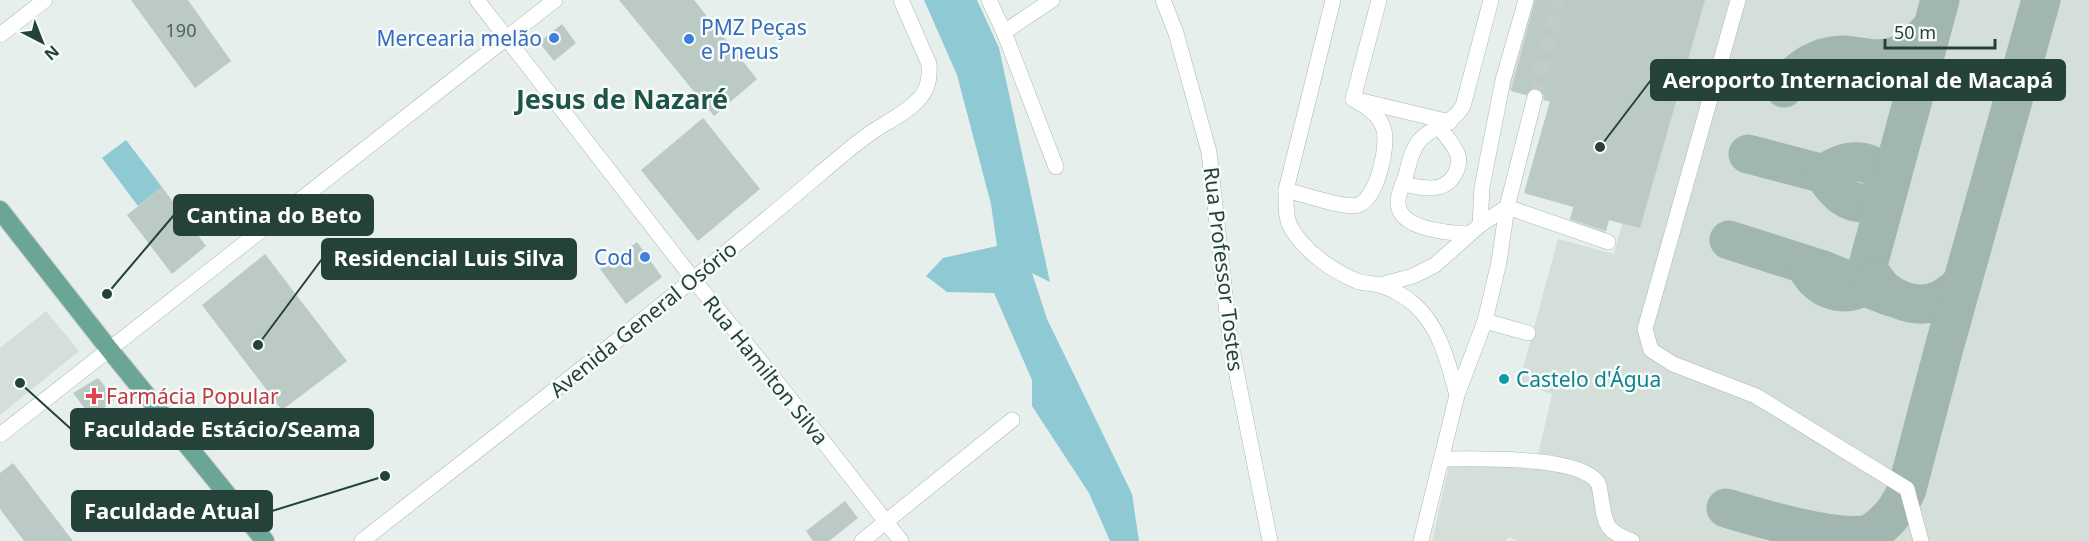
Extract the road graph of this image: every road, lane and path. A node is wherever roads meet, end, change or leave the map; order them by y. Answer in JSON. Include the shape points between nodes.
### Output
{"nodes":[{"id":1,"x":45,"y":0,"type":"edge"},
{"id":2,"x":477,"y":0,"type":"edge"},
{"id":3,"x":555,"y":0,"type":"edge"},
{"id":4,"x":901,"y":0,"type":"edge"},
{"id":5,"x":989,"y":0,"type":"edge"},
{"id":6,"x":1052,"y":0,"type":"edge"},
{"id":7,"x":1164,"y":0,"type":"edge"},
{"id":8,"x":1332,"y":0,"type":"edge"},
{"id":9,"x":1380,"y":0,"type":"edge"},
{"id":10,"x":1491,"y":0,"type":"edge"},
{"id":11,"x":1526,"y":0,"type":"edge"},
{"id":12,"x":1738,"y":0,"type":"edge"},
{"id":13,"x":1004,"y":32,"type":"junction"},
{"id":14,"x":0,"y":35,"type":"edge"},
{"id":15,"x":506,"y":38,"type":"junction"},
{"id":16,"x":1536,"y":97,"type":"tunnel mouth"},
{"id":17,"x":1353,"y":99,"type":"junction"},
{"id":18,"x":1444,"y":124,"type":"junction"},
{"id":19,"x":1056,"y":167,"type":"dead end"},
{"id":20,"x":1403,"y":184,"type":"junction"},
{"id":21,"x":1286,"y":190,"type":"junction"},
{"id":22,"x":1507,"y":207,"type":"junction"},
{"id":23,"x":0,"y":210,"type":"edge"},
{"id":24,"x":1475,"y":229,"type":"junction"},
{"id":25,"x":1608,"y":242,"type":"dead end"},
{"id":26,"x":693,"y":279,"type":"junction"},
{"id":27,"x":1380,"y":285,"type":"junction"},
{"id":28,"x":1485,"y":321,"type":"junction"},
{"id":29,"x":1528,"y":333,"type":"dead end"},
{"id":30,"x":109,"y":350,"type":"junction"},
{"id":31,"x":1457,"y":395,"type":"junction"},
{"id":32,"x":1012,"y":420,"type":"dead end"},
{"id":33,"x":0,"y":435,"type":"edge"},
{"id":34,"x":1442,"y":459,"type":"junction"},
{"id":35,"x":886,"y":522,"type":"junction"},
{"id":36,"x":265,"y":541,"type":"edge"},
{"id":37,"x":362,"y":541,"type":"edge"},
{"id":38,"x":862,"y":541,"type":"edge"},
{"id":39,"x":901,"y":541,"type":"edge"},
{"id":40,"x":1270,"y":541,"type":"edge"},
{"id":41,"x":1421,"y":541,"type":"edge"},
{"id":42,"x":1632,"y":541,"type":"edge"},
{"id":43,"x":1921,"y":541,"type":"edge"}],
"edges":[{"from":1,"to":14,"type":"street"},
{"from":2,"to":15,"type":"street","name":"Rua Hamilton Silva"},
{"from":3,"to":15,"type":"street"},
{"from":4,"to":26,"type":"street","name":"Avenida General Osório","via":[[929,64],[930,74],[922,96],[863,138]]},
{"from":5,"to":13,"type":"street"},
{"from":6,"to":13,"type":"street"},
{"from":7,"to":40,"type":"street","name":"Rua Professor Tostes","via":[[1209,152],[1230,340]]},
{"from":8,"to":21,"type":"street"},
{"from":9,"to":17,"type":"street"},
{"from":10,"to":18,"type":"street","via":[[1463,106]]},
{"from":11,"to":24,"type":"street","via":[[1503,80]]},
{"from":12,"to":43,"type":"street","via":[[1645,329],[1651,350],[1673,364],[1756,396],[1907,489]]},
{"from":13,"to":19,"type":"street"},
{"from":15,"to":26,"type":"street","name":"Rua Hamilton Silva"},
{"from":15,"to":30,"type":"street"},
{"from":16,"to":22,"type":"street"},
{"from":17,"to":18,"type":"street"},
{"from":17,"to":21,"type":"street","via":[[1380,121],[1386,140],[1369,197],[1356,206],[1344,205]]},
{"from":18,"to":20,"type":"street","via":[[1421,139]]},
{"from":18,"to":20,"type":"street","via":[[1459,159],[1451,180],[1440,188]]},
{"from":20,"to":24,"type":"street","via":[[1398,205],[1402,215],[1419,226],[1445,233]]},
{"from":21,"to":27,"type":"street","via":[[1290,226],[1314,254],[1344,275]]},
{"from":22,"to":24,"type":"street"},
{"from":22,"to":25,"type":"street"},
{"from":22,"to":28,"type":"street"},
{"from":23,"to":30,"type":"main road"},
{"from":24,"to":27,"type":"street","via":[[1435,265]]},
{"from":26,"to":35,"type":"street","name":"Rua Hamilton Silva"},
{"from":26,"to":37,"type":"street","name":"Avenida General Osório"},
{"from":27,"to":31,"type":"street","via":[[1414,304],[1434,328]]},
{"from":28,"to":29,"type":"street"},
{"from":28,"to":31,"type":"street"},
{"from":30,"to":33,"type":"street"},
{"from":30,"to":36,"type":"main road"},
{"from":31,"to":34,"type":"street"},
{"from":32,"to":35,"type":"street"},
{"from":34,"to":41,"type":"street"},
{"from":34,"to":42,"type":"street","via":[[1537,460],[1587,473],[1599,484],[1606,526]]},
{"from":35,"to":38,"type":"street"},
{"from":35,"to":39,"type":"street","name":"Rua Hamilton Silva"}]}
